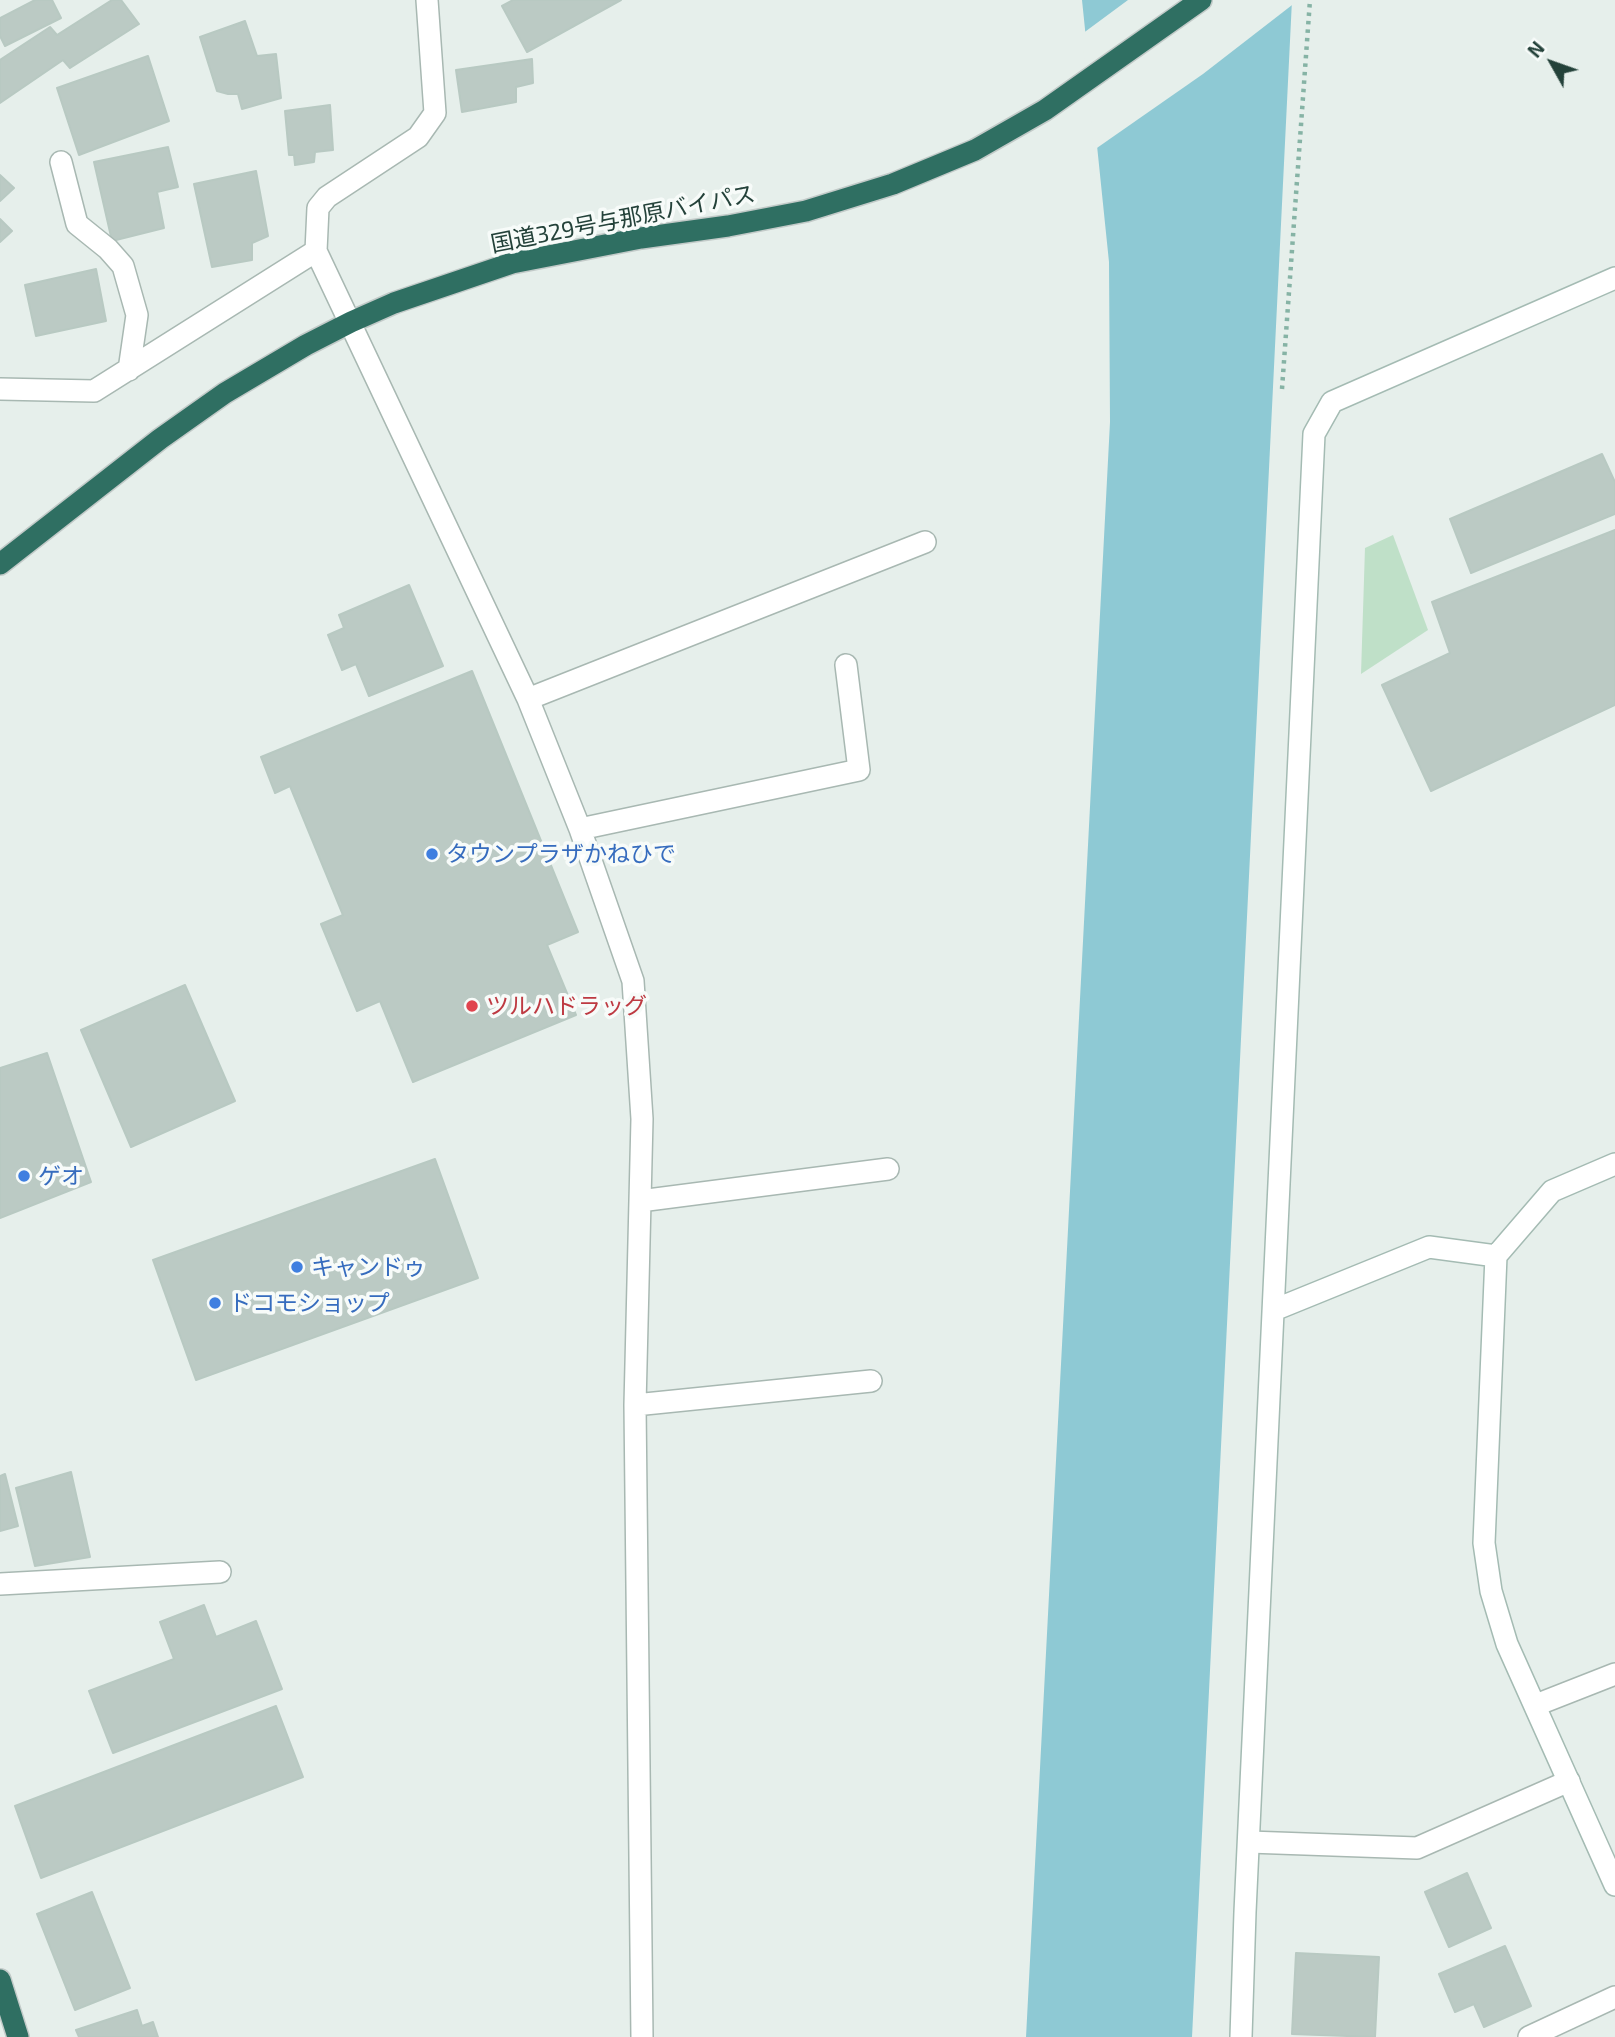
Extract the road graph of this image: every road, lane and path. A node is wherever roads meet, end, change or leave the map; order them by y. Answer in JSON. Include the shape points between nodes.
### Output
{"nodes":[{"id":1,"x":428,"y":0,"type":"edge"},
{"id":2,"x":1201,"y":0,"type":"edge"},
{"id":3,"x":1310,"y":0,"type":"edge"},
{"id":4,"x":61,"y":162,"type":"dead end"},
{"id":5,"x":316,"y":251,"type":"junction"},
{"id":6,"x":1615,"y":278,"type":"edge"},
{"id":7,"x":351,"y":322,"type":"junction"},
{"id":8,"x":129,"y":370,"type":"junction"},
{"id":9,"x":0,"y":389,"type":"edge"},
{"id":10,"x":1282,"y":389,"type":"dead end"},
{"id":11,"x":925,"y":542,"type":"dead end"},
{"id":12,"x":0,"y":564,"type":"edge"},
{"id":13,"x":846,"y":665,"type":"dead end"},
{"id":14,"x":528,"y":699,"type":"junction"},
{"id":15,"x":580,"y":829,"type":"junction"},
{"id":16,"x":1615,"y":1164,"type":"edge"},
{"id":17,"x":888,"y":1169,"type":"dead end"},
{"id":18,"x":640,"y":1201,"type":"junction"},
{"id":19,"x":1496,"y":1256,"type":"junction"},
{"id":20,"x":1274,"y":1310,"type":"junction"},
{"id":21,"x":871,"y":1381,"type":"dead end"},
{"id":22,"x":635,"y":1405,"type":"junction"},
{"id":23,"x":220,"y":1572,"type":"dead end"},
{"id":24,"x":0,"y":1584,"type":"edge"},
{"id":25,"x":1615,"y":1674,"type":"edge"},
{"id":26,"x":1536,"y":1705,"type":"junction"},
{"id":27,"x":1569,"y":1781,"type":"junction"},
{"id":28,"x":1249,"y":1842,"type":"junction"},
{"id":29,"x":1615,"y":1885,"type":"edge"},
{"id":30,"x":0,"y":1980,"type":"edge"},
{"id":31,"x":1615,"y":1997,"type":"edge"},
{"id":32,"x":19,"y":2037,"type":"edge"},
{"id":33,"x":642,"y":2037,"type":"edge"},
{"id":34,"x":1241,"y":2037,"type":"edge"},
{"id":35,"x":1529,"y":2037,"type":"edge"}],
"edges":[{"from":1,"to":5,"type":"street","via":[[435,114],[418,137],[327,197],[318,208]]},
{"from":2,"to":7,"type":"highway","name":"国道329号与那原バイパス","via":[[1045,110],[975,150],[893,184],[806,211],[512,263]]},
{"from":3,"to":10,"type":"path"},
{"from":4,"to":8,"type":"street","via":[[77,224],[123,266],[137,315]]},
{"from":5,"to":7,"type":"street"},
{"from":5,"to":8,"type":"street"},
{"from":6,"to":20,"type":"street","via":[[1332,402],[1314,434]]},
{"from":7,"to":12,"type":"highway","name":"国道329号与那原バイパス","via":[[225,393]]},
{"from":7,"to":14,"type":"street"},
{"from":8,"to":9,"type":"street","via":[[94,391]]},
{"from":11,"to":14,"type":"street"},
{"from":13,"to":15,"type":"street","via":[[859,770]]},
{"from":14,"to":15,"type":"street"},
{"from":15,"to":18,"type":"street","via":[[633,981],[642,1119]]},
{"from":16,"to":19,"type":"street","via":[[1552,1191]]},
{"from":17,"to":18,"type":"street"},
{"from":18,"to":22,"type":"street"},
{"from":19,"to":20,"type":"street","via":[[1429,1247]]},
{"from":19,"to":26,"type":"street","via":[[1484,1543],[1491,1591],[1507,1644]]},
{"from":20,"to":28,"type":"street"},
{"from":21,"to":22,"type":"street"},
{"from":22,"to":33,"type":"street"},
{"from":23,"to":24,"type":"street"},
{"from":25,"to":26,"type":"street"},
{"from":26,"to":27,"type":"street"},
{"from":27,"to":28,"type":"street","via":[[1417,1848]]},
{"from":27,"to":29,"type":"street"},
{"from":28,"to":34,"type":"street"},
{"from":30,"to":32,"type":"highway"},
{"from":31,"to":35,"type":"street"}]}
